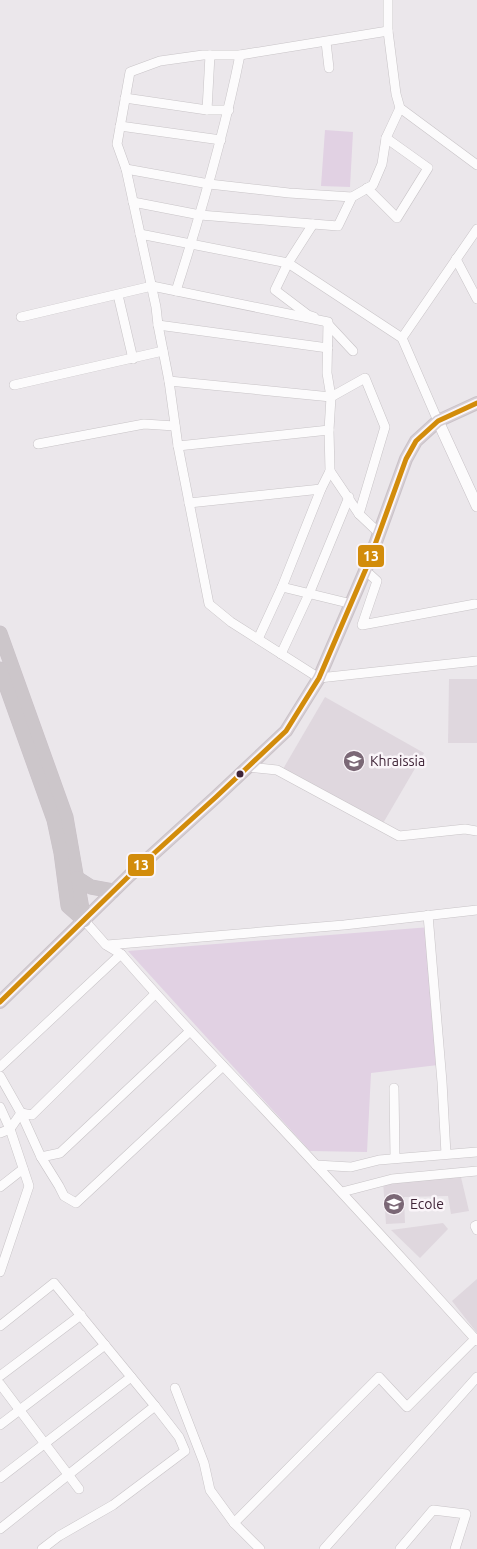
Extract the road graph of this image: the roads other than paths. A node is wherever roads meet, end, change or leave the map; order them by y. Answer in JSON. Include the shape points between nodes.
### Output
{"nodes":[{"id":1,"x":386,"y":0,"type":"edge"},
{"id":2,"x":388,"y":31,"type":"junction"},
{"id":3,"x":326,"y":42,"type":"junction"},
{"id":4,"x":210,"y":55,"type":"junction"},
{"id":5,"x":240,"y":55,"type":"junction"},
{"id":6,"x":329,"y":68,"type":"dead end"},
{"id":7,"x":125,"y":98,"type":"junction"},
{"id":8,"x":400,"y":108,"type":"junction"},
{"id":9,"x":207,"y":110,"type":"junction"},
{"id":10,"x":229,"y":110,"type":"junction"},
{"id":11,"x":120,"y":126,"type":"junction"},
{"id":12,"x":386,"y":138,"type":"junction"},
{"id":13,"x":221,"y":140,"type":"junction"},
{"id":14,"x":477,"y":165,"type":"edge"},
{"id":15,"x":126,"y":169,"type":"junction"},
{"id":16,"x":209,"y":184,"type":"junction"},
{"id":17,"x":367,"y":188,"type":"junction"},
{"id":18,"x":352,"y":197,"type":"junction"},
{"id":19,"x":133,"y":202,"type":"junction"},
{"id":20,"x":200,"y":215,"type":"junction"},
{"id":21,"x":313,"y":224,"type":"junction"},
{"id":22,"x":477,"y":229,"type":"edge"},
{"id":23,"x":140,"y":234,"type":"junction"},
{"id":24,"x":192,"y":244,"type":"junction"},
{"id":25,"x":456,"y":259,"type":"junction"},
{"id":26,"x":288,"y":263,"type":"junction"},
{"id":27,"x":152,"y":286,"type":"junction"},
{"id":28,"x":176,"y":292,"type":"junction"},
{"id":29,"x":118,"y":295,"type":"junction"},
{"id":30,"x":477,"y":299,"type":"edge"},
{"id":31,"x":20,"y":317,"type":"dead end"},
{"id":32,"x":328,"y":322,"type":"junction"},
{"id":33,"x":158,"y":325,"type":"junction"},
{"id":34,"x":402,"y":338,"type":"junction"},
{"id":35,"x":328,"y":348,"type":"junction"},
{"id":36,"x":353,"y":350,"type":"dead end"},
{"id":37,"x":163,"y":351,"type":"junction"},
{"id":38,"x":133,"y":359,"type":"junction"},
{"id":39,"x":169,"y":381,"type":"junction"},
{"id":40,"x":14,"y":385,"type":"dead end"},
{"id":41,"x":331,"y":397,"type":"junction"},
{"id":42,"x":477,"y":403,"type":"edge"},
{"id":43,"x":438,"y":421,"type":"junction"},
{"id":44,"x":175,"y":426,"type":"junction"},
{"id":45,"x":329,"y":430,"type":"junction"},
{"id":46,"x":38,"y":444,"type":"dead end"},
{"id":47,"x":178,"y":446,"type":"junction"},
{"id":48,"x":330,"y":471,"type":"junction"},
{"id":49,"x":320,"y":489,"type":"junction"},
{"id":50,"x":349,"y":497,"type":"junction"},
{"id":51,"x":188,"y":503,"type":"junction"},
{"id":52,"x":477,"y":506,"type":"edge"},
{"id":53,"x":359,"y":514,"type":"junction"},
{"id":54,"x":379,"y":533,"type":"junction"},
{"id":55,"x":365,"y":570,"type":"junction"},
{"id":56,"x":282,"y":587,"type":"junction"},
{"id":57,"x":309,"y":594,"type":"junction"},
{"id":58,"x":352,"y":604,"type":"junction"},
{"id":59,"x":475,"y":604,"type":"dead end"},
{"id":60,"x":0,"y":633,"type":"edge"},
{"id":61,"x":258,"y":639,"type":"junction"},
{"id":62,"x":281,"y":654,"type":"junction"},
{"id":63,"x":477,"y":661,"type":"edge"},
{"id":64,"x":0,"y":669,"type":"edge"},
{"id":65,"x":319,"y":678,"type":"junction"},
{"id":66,"x":248,"y":767,"type":"junction"},
{"id":67,"x":477,"y":831,"type":"edge"},
{"id":68,"x":77,"y":878,"type":"junction"},
{"id":69,"x":113,"y":891,"type":"junction"},
{"id":70,"x":477,"y":910,"type":"edge"},
{"id":71,"x":428,"y":915,"type":"junction"},
{"id":72,"x":84,"y":920,"type":"junction"},
{"id":73,"x":106,"y":945,"type":"junction"},
{"id":74,"x":121,"y":954,"type":"junction"},
{"id":75,"x":155,"y":994,"type":"junction"},
{"id":76,"x":0,"y":1002,"type":"edge"},
{"id":77,"x":189,"y":1032,"type":"junction"},
{"id":78,"x":223,"y":1066,"type":"junction"},
{"id":79,"x":0,"y":1067,"type":"edge"},
{"id":80,"x":0,"y":1076,"type":"edge"},
{"id":81,"x":394,"y":1088,"type":"dead end"},
{"id":82,"x":0,"y":1106,"type":"edge"},
{"id":83,"x":21,"y":1113,"type":"junction"},
{"id":84,"x":10,"y":1129,"type":"junction"},
{"id":85,"x":0,"y":1133,"type":"edge"},
{"id":86,"x":477,"y":1152,"type":"edge"},
{"id":87,"x":446,"y":1154,"type":"junction"},
{"id":88,"x":41,"y":1157,"type":"junction"},
{"id":89,"x":395,"y":1158,"type":"junction"},
{"id":90,"x":316,"y":1165,"type":"junction"},
{"id":91,"x":23,"y":1169,"type":"junction"},
{"id":92,"x":477,"y":1171,"type":"edge"},
{"id":93,"x":0,"y":1187,"type":"edge"},
{"id":94,"x":342,"y":1192,"type":"junction"},
{"id":95,"x":477,"y":1225,"type":"edge"},
{"id":96,"x":477,"y":1230,"type":"edge"},
{"id":97,"x":12,"y":1234,"type":"junction"},
{"id":98,"x":0,"y":1245,"type":"edge"},
{"id":99,"x":0,"y":1272,"type":"edge"},
{"id":100,"x":81,"y":1315,"type":"junction"},
{"id":101,"x":0,"y":1326,"type":"edge"},
{"id":102,"x":476,"y":1340,"type":"edge"},
{"id":103,"x":105,"y":1345,"type":"junction"},
{"id":104,"x":0,"y":1376,"type":"edge"},
{"id":105,"x":131,"y":1377,"type":"junction"},
{"id":106,"x":477,"y":1378,"type":"edge"},
{"id":107,"x":0,"y":1384,"type":"edge"},
{"id":108,"x":175,"y":1388,"type":"dead end"},
{"id":109,"x":155,"y":1406,"type":"junction"},
{"id":110,"x":20,"y":1410,"type":"junction"},
{"id":111,"x":0,"y":1425,"type":"edge"},
{"id":112,"x":45,"y":1444,"type":"junction"},
{"id":113,"x":68,"y":1475,"type":"junction"},
{"id":114,"x":0,"y":1478,"type":"edge"},
{"id":115,"x":78,"y":1490,"type":"dead end"},
{"id":116,"x":234,"y":1522,"type":"junction"},
{"id":117,"x":0,"y":1529,"type":"edge"},
{"id":118,"x":256,"y":1548,"type":"edge"},
{"id":119,"x":42,"y":1549,"type":"edge"},
{"id":120,"x":324,"y":1549,"type":"edge"},
{"id":121,"x":400,"y":1549,"type":"edge"},
{"id":122,"x":455,"y":1549,"type":"edge"}],
"edges":[{"from":1,"to":2,"type":"street"},
{"from":2,"to":3,"type":"street"},
{"from":2,"to":8,"type":"street"},
{"from":3,"to":5,"type":"street"},
{"from":3,"to":6,"type":"street"},
{"from":4,"to":5,"type":"street"},
{"from":4,"to":7,"type":"street","via":[[160,61],[130,72]]},
{"from":4,"to":9,"type":"street"},
{"from":5,"to":10,"type":"street"},
{"from":7,"to":9,"type":"street"},
{"from":7,"to":11,"type":"street"},
{"from":8,"to":12,"type":"street"},
{"from":8,"to":14,"type":"street"},
{"from":9,"to":10,"type":"street"},
{"from":10,"to":13,"type":"street"},
{"from":11,"to":13,"type":"street"},
{"from":11,"to":15,"type":"street","via":[[117,144]]},
{"from":12,"to":17,"type":"street","via":[[382,164],[373,185]]},
{"from":12,"to":17,"type":"street","via":[[428,168],[397,218]]},
{"from":13,"to":16,"type":"street"},
{"from":15,"to":16,"type":"street"},
{"from":15,"to":19,"type":"street"},
{"from":16,"to":18,"type":"street"},
{"from":16,"to":20,"type":"street"},
{"from":17,"to":18,"type":"street"},
{"from":18,"to":21,"type":"street","via":[[338,226]]},
{"from":19,"to":20,"type":"street"},
{"from":19,"to":23,"type":"street"},
{"from":20,"to":21,"type":"street"},
{"from":20,"to":24,"type":"street"},
{"from":21,"to":26,"type":"street"},
{"from":22,"to":25,"type":"street"},
{"from":23,"to":24,"type":"street"},
{"from":23,"to":27,"type":"street"},
{"from":24,"to":26,"type":"street"},
{"from":24,"to":28,"type":"street"},
{"from":25,"to":30,"type":"street"},
{"from":25,"to":34,"type":"street"},
{"from":26,"to":32,"type":"street","via":[[275,290],[308,315]]},
{"from":26,"to":34,"type":"street"},
{"from":27,"to":28,"type":"street"},
{"from":27,"to":29,"type":"street"},
{"from":27,"to":33,"type":"street"},
{"from":28,"to":32,"type":"street"},
{"from":29,"to":31,"type":"street"},
{"from":29,"to":38,"type":"street"},
{"from":32,"to":35,"type":"street"},
{"from":32,"to":36,"type":"street"},
{"from":33,"to":35,"type":"street"},
{"from":33,"to":37,"type":"street"},
{"from":34,"to":43,"type":"street"},
{"from":35,"to":41,"type":"street","via":[[327,373]]},
{"from":37,"to":38,"type":"street"},
{"from":37,"to":39,"type":"street"},
{"from":38,"to":40,"type":"street"},
{"from":39,"to":41,"type":"street"},
{"from":39,"to":44,"type":"street"},
{"from":41,"to":45,"type":"street"},
{"from":41,"to":53,"type":"street","via":[[365,378],[385,427]]},
{"from":42,"to":43,"type":"main road"},
{"from":43,"to":52,"type":"main road"},
{"from":43,"to":54,"type":"main road","via":[[416,441],[406,459]]},
{"from":44,"to":46,"type":"street","via":[[144,424]]},
{"from":44,"to":47,"type":"street"},
{"from":45,"to":47,"type":"street"},
{"from":45,"to":48,"type":"street"},
{"from":47,"to":51,"type":"street"},
{"from":48,"to":49,"type":"street"},
{"from":48,"to":50,"type":"street"},
{"from":49,"to":51,"type":"street"},
{"from":49,"to":56,"type":"street"},
{"from":50,"to":53,"type":"street"},
{"from":50,"to":57,"type":"street"},
{"from":51,"to":61,"type":"street","via":[[209,604]]},
{"from":53,"to":54,"type":"street"},
{"from":54,"to":55,"type":"main road"},
{"from":55,"to":58,"type":"main road"},
{"from":55,"to":59,"type":"street","via":[[377,581],[362,625]]},
{"from":56,"to":57,"type":"street"},
{"from":56,"to":61,"type":"street"},
{"from":57,"to":58,"type":"street"},
{"from":57,"to":62,"type":"street"},
{"from":58,"to":65,"type":"main road"},
{"from":60,"to":68,"type":"highway","via":[[66,817]]},
{"from":61,"to":62,"type":"street"},
{"from":62,"to":65,"type":"street"},
{"from":63,"to":65,"type":"street"},
{"from":64,"to":72,"type":"highway","via":[[54,820],[68,906]]},
{"from":65,"to":66,"type":"main road","via":[[286,731]]},
{"from":66,"to":67,"type":"street","via":[[277,770],[399,836],[465,828]]},
{"from":66,"to":69,"type":"main road"},
{"from":68,"to":69,"type":"highway","via":[[91,887]]},
{"from":68,"to":72,"type":"highway"},
{"from":69,"to":72,"type":"main road"},
{"from":70,"to":71,"type":"street"},
{"from":71,"to":73,"type":"street"},
{"from":71,"to":87,"type":"street"},
{"from":72,"to":73,"type":"street"},
{"from":72,"to":76,"type":"main road"},
{"from":73,"to":74,"type":"street"},
{"from":74,"to":75,"type":"street"},
{"from":74,"to":79,"type":"street"},
{"from":75,"to":77,"type":"street"},
{"from":75,"to":83,"type":"street","via":[[32,1116]]},
{"from":77,"to":78,"type":"street"},
{"from":77,"to":88,"type":"street","via":[[60,1153]]},
{"from":78,"to":88,"type":"street","via":[[76,1203],[64,1196]]},
{"from":78,"to":90,"type":"street"},
{"from":80,"to":83,"type":"street"},
{"from":81,"to":89,"type":"street"},
{"from":82,"to":84,"type":"street"},
{"from":83,"to":84,"type":"street"},
{"from":83,"to":88,"type":"street"},
{"from":84,"to":85,"type":"street"},
{"from":84,"to":91,"type":"street"},
{"from":86,"to":87,"type":"street"},
{"from":87,"to":89,"type":"street"},
{"from":89,"to":90,"type":"street","via":[[351,1167]]},
{"from":90,"to":94,"type":"street"},
{"from":91,"to":93,"type":"street"},
{"from":91,"to":97,"type":"street","via":[[28,1186]]},
{"from":92,"to":94,"type":"street","via":[[392,1179]]},
{"from":94,"to":102,"type":"street"},
{"from":95,"to":96,"type":"street"},
{"from":97,"to":98,"type":"street"},
{"from":97,"to":99,"type":"street"},
{"from":100,"to":101,"type":"street","via":[[54,1283]]},
{"from":100,"to":103,"type":"street"},
{"from":100,"to":104,"type":"street"},
{"from":102,"to":116,"type":"street","via":[[407,1407],[379,1377]]},
{"from":103,"to":105,"type":"street"},
{"from":103,"to":110,"type":"street"},
{"from":105,"to":109,"type":"street"},
{"from":105,"to":112,"type":"street"},
{"from":106,"to":120,"type":"street"},
{"from":107,"to":110,"type":"street"},
{"from":108,"to":116,"type":"street","via":[[204,1463],[210,1490]]},
{"from":109,"to":113,"type":"street"},
{"from":109,"to":119,"type":"street","via":[[186,1451],[113,1505],[58,1536]]},
{"from":110,"to":111,"type":"street"},
{"from":110,"to":112,"type":"street"},
{"from":112,"to":113,"type":"street"},
{"from":112,"to":114,"type":"street"},
{"from":113,"to":115,"type":"street"},
{"from":113,"to":117,"type":"street"},
{"from":116,"to":118,"type":"street"},
{"from":121,"to":122,"type":"street","via":[[433,1510],[466,1514]]}]}
